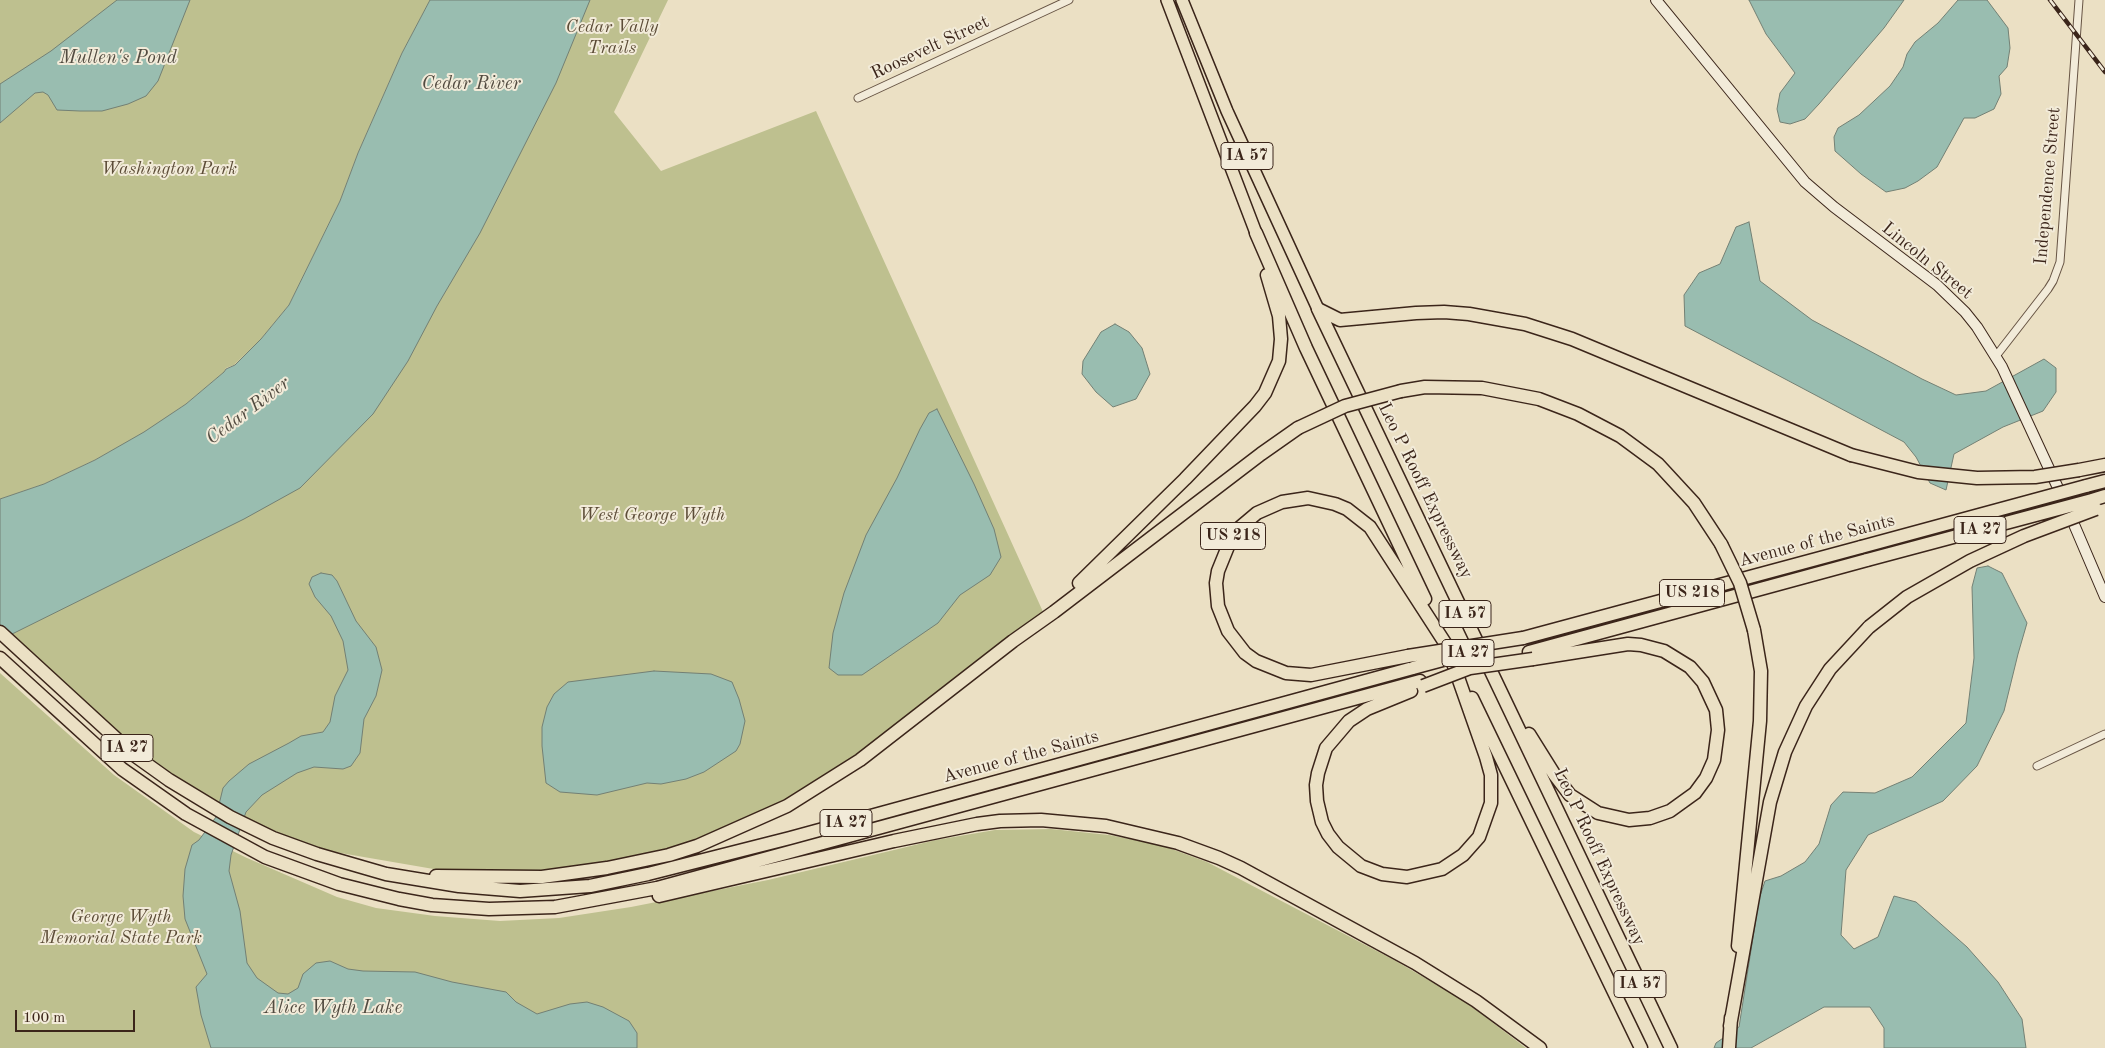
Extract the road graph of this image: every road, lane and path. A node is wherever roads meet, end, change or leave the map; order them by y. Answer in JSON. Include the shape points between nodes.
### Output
{"nodes":[{"id":1,"x":1069,"y":0,"type":"edge"},
{"id":2,"x":1167,"y":0,"type":"edge"},
{"id":3,"x":1182,"y":0,"type":"edge"},
{"id":4,"x":1656,"y":0,"type":"edge"},
{"id":5,"x":2079,"y":0,"type":"edge"},
{"id":6,"x":858,"y":98,"type":"dead end"},
{"id":7,"x":1256,"y":234,"type":"junction"},
{"id":8,"x":1318,"y":309,"type":"junction"},
{"id":9,"x":1996,"y":356,"type":"junction"},
{"id":10,"x":2105,"y":465,"type":"edge"},
{"id":11,"x":2105,"y":481,"type":"edge"},
{"id":12,"x":2105,"y":496,"type":"edge"},
{"id":13,"x":2098,"y":505,"type":"edge"},
{"id":14,"x":2105,"y":597,"type":"edge"},
{"id":15,"x":0,"y":632,"type":"edge"},
{"id":16,"x":1522,"y":638,"type":"junction"},
{"id":17,"x":1013,"y":641,"type":"junction"},
{"id":18,"x":1447,"y":646,"type":"junction"},
{"id":19,"x":1531,"y":656,"type":"junction"},
{"id":20,"x":0,"y":658,"type":"edge"},
{"id":21,"x":1422,"y":683,"type":"junction"},
{"id":22,"x":1498,"y":684,"type":"junction"},
{"id":23,"x":2105,"y":734,"type":"edge"},
{"id":24,"x":2037,"y":766,"type":"dead end"},
{"id":25,"x":386,"y":874,"type":"junction"},
{"id":26,"x":521,"y":910,"type":"junction"},
{"id":27,"x":1730,"y":1026,"type":"junction"},
{"id":28,"x":1540,"y":1048,"type":"edge"},
{"id":29,"x":1641,"y":1048,"type":"edge"},
{"id":30,"x":1671,"y":1048,"type":"edge"},
{"id":31,"x":1729,"y":1048,"type":"edge"}],
"edges":[{"from":1,"to":6,"type":"street","name":"Roosevelt Street"},
{"from":2,"to":7,"type":"main road","number":"IA 57"},
{"from":3,"to":8,"type":"main road","name":"Leo P Rooff Expressway","number":"IA 57","via":[[1227,111]]},
{"from":4,"to":9,"type":"main road","name":"Lincoln Street","via":[[1805,182],[1951,298],[1977,327]]},
{"from":5,"to":9,"type":"street","name":"Independence Street","via":[[2060,262],[2048,289]]},
{"from":7,"to":17,"type":"highway","via":[[1281,328],[1279,361],[1265,393],[1116,550]]},
{"from":7,"to":18,"type":"highway","number":"IA 57","via":[[1306,348]]},
{"from":8,"to":10,"type":"highway","bridge":true,"via":[[1340,320],[1444,312],[1525,324],[1572,339],[1851,455],[1918,472],[1977,478],[2035,477]]},
{"from":8,"to":22,"type":"highway","name":"Leo P Rooff Expressway","number":"IA 57"},
{"from":9,"to":14,"type":"main road","name":"Lincoln Street"},
{"from":11,"to":16,"type":"highway","name":"Avenue of the Saints","number":"US 218","bridge":true},
{"from":12,"to":13,"type":"highway","name":"Avenue of the Saints","number":"IA 27"},
{"from":13,"to":19,"type":"highway","name":"Avenue of the Saints","number":"IA 27","bridge":true,"via":[[1867,560]]},
{"from":13,"to":27,"type":"highway","bridge":true,"via":[[1970,561],[1907,597],[1869,627],[1830,669],[1806,706],[1785,752],[1770,802]]},
{"from":15,"to":25,"type":"highway","name":"Avenue of the Saints","number":"IA 27","via":[[134,755],[207,804],[273,838]]},
{"from":16,"to":18,"type":"highway","number":"US 218","bridge":true,"via":[[1311,675],[1286,673],[1256,661],[1245,653],[1228,631],[1218,606],[1216,584],[1231,539],[1257,513],[1282,502],[1308,498],[1347,509],[1370,527]]},
{"from":16,"to":25,"type":"highway","name":"Avenue of the Saints","number":"IA 27","bridge":true,"via":[[790,838],[623,880],[520,892]]},
{"from":17,"to":25,"type":"highway","via":[[834,778],[780,810],[698,846],[639,862],[542,877]]},
{"from":17,"to":27,"type":"highway","bridge":true,"via":[[1261,454],[1298,428],[1345,406],[1401,391],[1482,388],[1539,399],[1578,414],[1620,436],[1658,464],[1694,503],[1721,544],[1743,590],[1754,630],[1761,689],[1758,754]]},
{"from":18,"to":21,"type":"highway","via":[[1486,757],[1491,775],[1492,803],[1478,837],[1463,855],[1430,873],[1395,876],[1361,866],[1348,857],[1328,834],[1317,801],[1318,772],[1326,748],[1348,721]]},
{"from":18,"to":29,"type":"highway","number":"US 218"},
{"from":19,"to":21,"type":"highway","name":"Avenue of the Saints","number":"IA 27","bridge":true,"via":[[1470,668]]},
{"from":19,"to":22,"type":"highway","via":[[1628,644],[1664,651],[1690,667],[1709,692],[1716,710],[1718,730],[1714,760],[1695,793],[1670,811],[1644,818],[1618,819],[1589,809],[1562,785]]},
{"from":20,"to":26,"type":"highway","name":"Avenue of the Saints","number":"IA 27","via":[[122,769],[186,814],[265,857],[339,884],[399,900],[464,908]]},
{"from":21,"to":26,"type":"highway","name":"Avenue of the Saints","number":"IA 27","via":[[657,888],[590,902]]},
{"from":22,"to":30,"type":"highway","name":"Leo P Rooff Expressway","number":"IA 57"},
{"from":23,"to":24,"type":"street"},
{"from":26,"to":28,"type":"highway","via":[[578,910],[646,898],[956,828],[1000,821],[1062,820],[1156,836],[1219,858],[1416,963],[1456,987]]},
{"from":27,"to":31,"type":"highway"}]}
